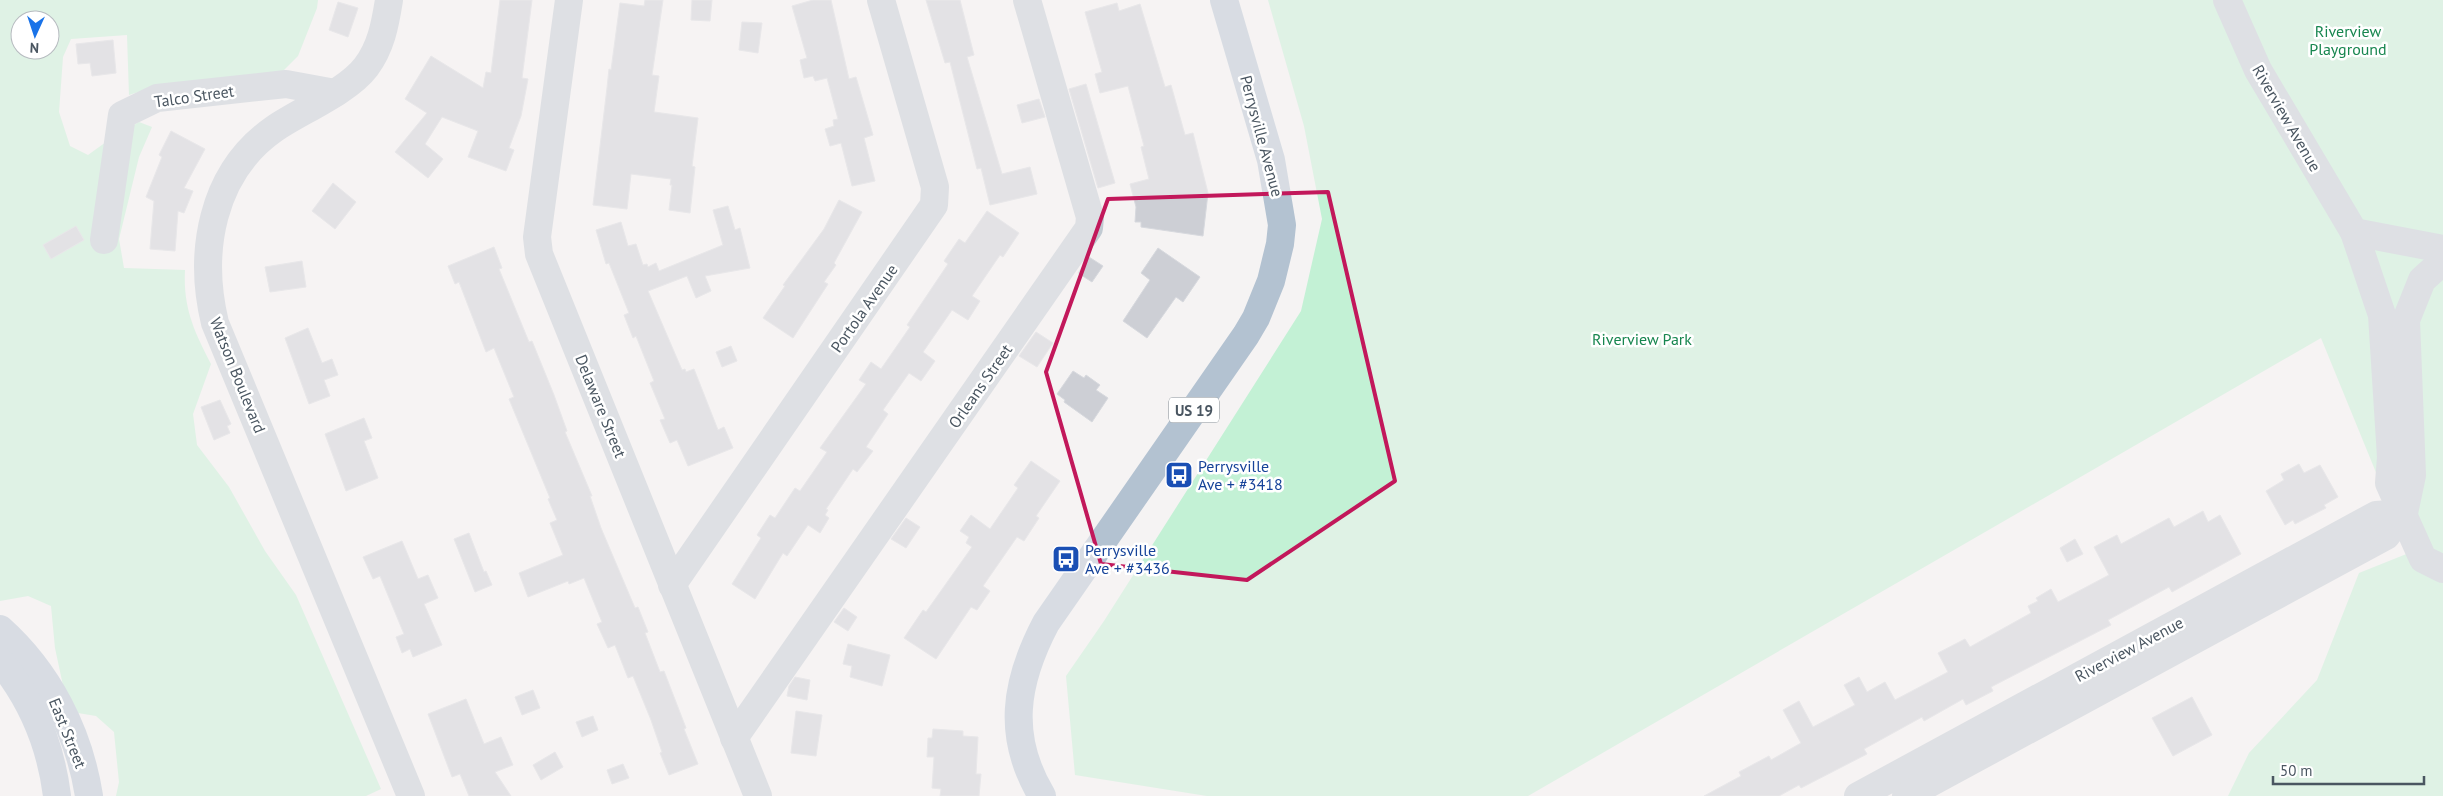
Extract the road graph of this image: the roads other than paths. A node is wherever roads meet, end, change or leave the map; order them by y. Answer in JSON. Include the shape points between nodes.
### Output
{"nodes":[{"id":1,"x":388,"y":0,"type":"edge"},
{"id":2,"x":569,"y":0,"type":"edge"},
{"id":3,"x":881,"y":0,"type":"edge"},
{"id":4,"x":1026,"y":0,"type":"edge"},
{"id":5,"x":1224,"y":0,"type":"edge"},
{"id":6,"x":2227,"y":0,"type":"edge"},
{"id":7,"x":335,"y":93,"type":"junction"},
{"id":8,"x":2354,"y":232,"type":"junction"},
{"id":9,"x":104,"y":240,"type":"dead end"},
{"id":10,"x":2443,"y":249,"type":"edge"},
{"id":11,"x":2443,"y":261,"type":"edge"},
{"id":12,"x":2404,"y":513,"type":"junction"},
{"id":13,"x":2443,"y":569,"type":"edge"},
{"id":14,"x":672,"y":585,"type":"junction"},
{"id":15,"x":0,"y":629,"type":"edge"},
{"id":16,"x":0,"y":661,"type":"edge"},
{"id":17,"x":734,"y":738,"type":"junction"},
{"id":18,"x":57,"y":796,"type":"edge"},
{"id":19,"x":88,"y":796,"type":"edge"},
{"id":20,"x":411,"y":796,"type":"edge"},
{"id":21,"x":758,"y":796,"type":"edge"},
{"id":22,"x":1042,"y":796,"type":"edge"},
{"id":23,"x":1858,"y":796,"type":"edge"},
{"id":24,"x":1906,"y":796,"type":"edge"}],
"edges":[{"from":1,"to":7,"type":"street","name":"Watson Boulevard","via":[[380,45],[365,69]]},
{"from":2,"to":14,"type":"street","name":"Delaware Street","via":[[538,245]]},
{"from":3,"to":14,"type":"street","name":"Portola Avenue","via":[[936,187],[934,206]]},
{"from":4,"to":17,"type":"street","name":"Orleans Street","via":[[1090,217],[1089,228]]},
{"from":5,"to":22,"type":"main road","name":"Perrysville Avenue","number":"US 19","via":[[1276,182],[1282,225],[1277,262],[1265,299],[1246,335],[1046,623],[1031,653],[1019,698],[1020,728],[1030,773]]},
{"from":6,"to":8,"type":"street","name":"Riverview Avenue","via":[[2258,70]]},
{"from":7,"to":9,"type":"street","name":"Talco Street","via":[[286,84],[266,86],[158,98],[122,115]]},
{"from":7,"to":20,"type":"street","name":"Watson Boulevard","via":[[274,129],[252,147],[233,172],[218,202],[209,237],[206,269],[209,298],[215,323]]},
{"from":8,"to":10,"type":"street"},
{"from":8,"to":12,"type":"street","name":"Riverview Avenue","via":[[2382,315],[2391,457],[2389,483]]},
{"from":11,"to":12,"type":"street","name":"Riverview Avenue","via":[[2422,280],[2406,320],[2412,475]]},
{"from":12,"to":13,"type":"street","name":"Riverview Avenue","via":[[2423,559]]},
{"from":12,"to":23,"type":"street","name":"Riverview Avenue","via":[[2376,515]]},
{"from":12,"to":24,"type":"street","name":"Riverview Avenue","via":[[2386,536]]},
{"from":14,"to":17,"type":"street","name":"Delaware Street"},
{"from":15,"to":19,"type":"main road","name":"East Street","via":[[51,690],[77,745]]},
{"from":16,"to":18,"type":"main road","name":"East Street","via":[[24,695],[38,723],[54,771]]},
{"from":17,"to":21,"type":"street","name":"Delaware Street"}]}
